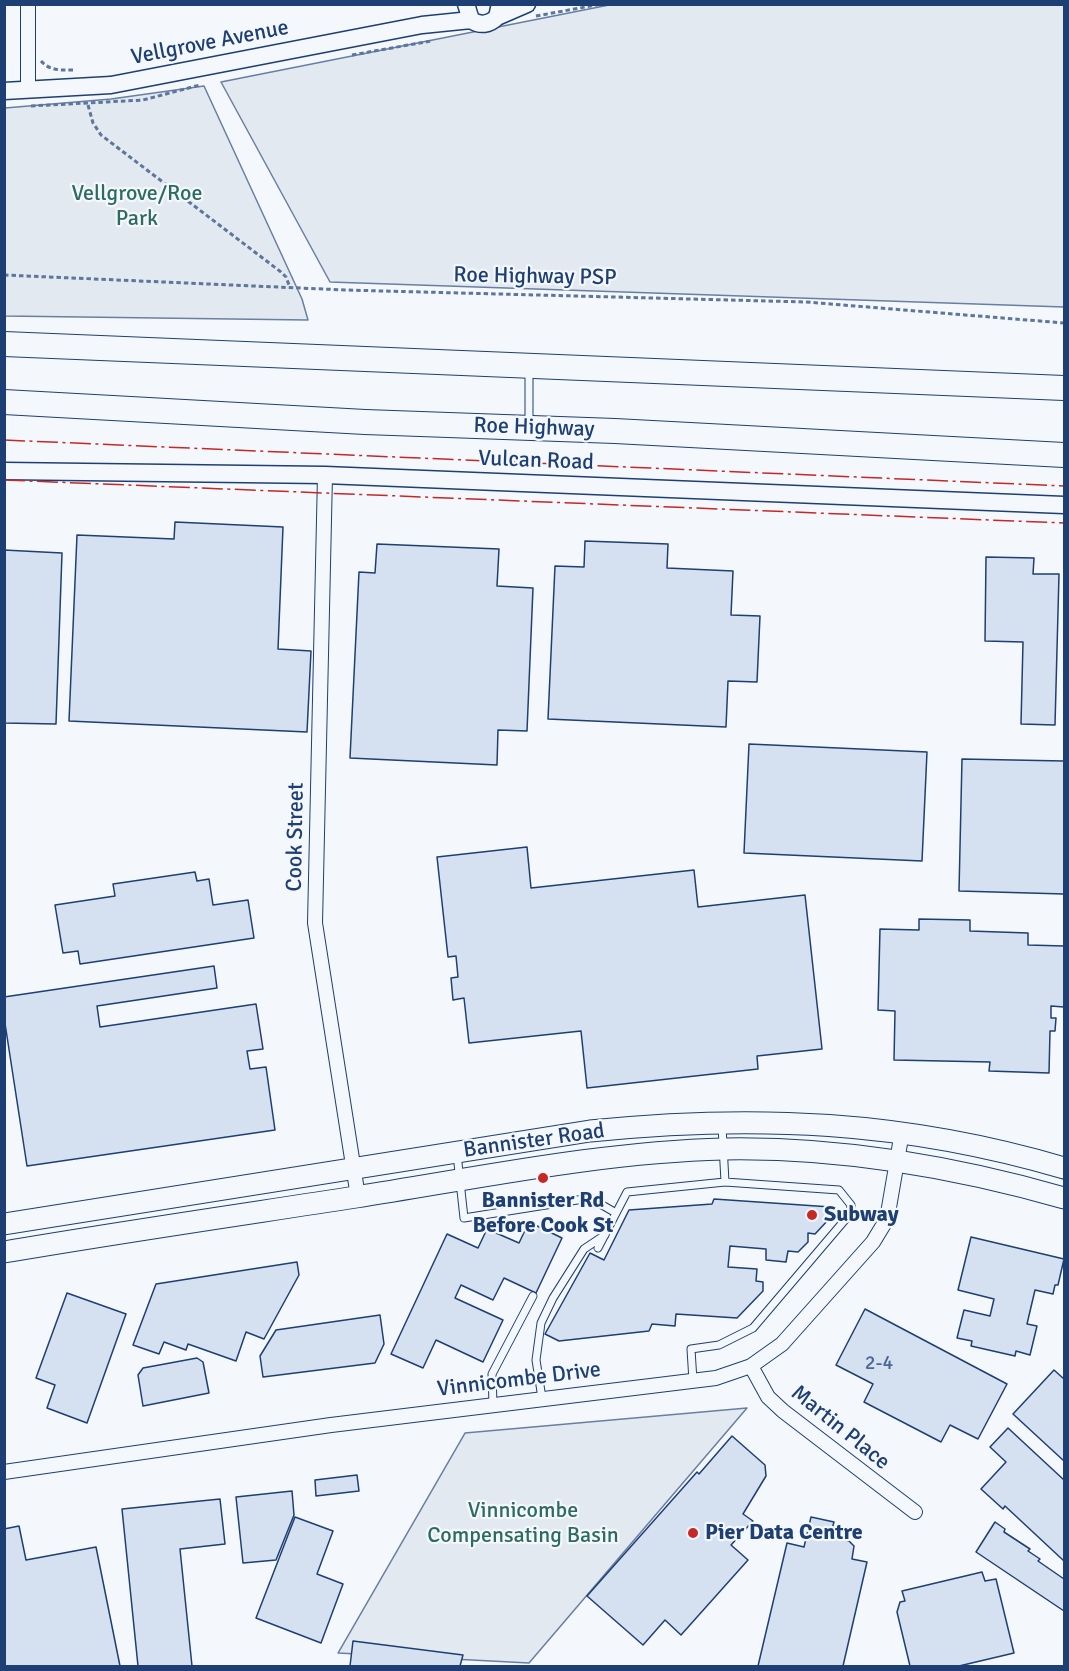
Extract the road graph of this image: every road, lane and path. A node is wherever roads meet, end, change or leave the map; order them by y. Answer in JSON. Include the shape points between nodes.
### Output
{"nodes":[{"id":1,"x":28,"y":4,"type":"edge"},
{"id":2,"x":527,"y":4,"type":"edge"},
{"id":3,"x":467,"y":10,"type":"edge"},
{"id":4,"x":498,"y":11,"type":"edge"},
{"id":5,"x":28,"y":49,"type":"junction"},
{"id":6,"x":87,"y":87,"type":"junction"},
{"id":7,"x":28,"y":90,"type":"junction"},
{"id":8,"x":4,"y":91,"type":"edge"},
{"id":9,"x":4,"y":275,"type":"edge"},
{"id":10,"x":290,"y":286,"type":"junction"},
{"id":11,"x":1065,"y":323,"type":"edge"},
{"id":12,"x":4,"y":344,"type":"edge"},
{"id":13,"x":529,"y":366,"type":"junction"},
{"id":14,"x":1065,"y":387,"type":"edge"},
{"id":15,"x":4,"y":402,"type":"edge"},
{"id":16,"x":529,"y":428,"type":"junction"},
{"id":17,"x":1065,"y":455,"type":"edge"},
{"id":18,"x":4,"y":471,"type":"edge"},
{"id":19,"x":325,"y":475,"type":"junction"},
{"id":20,"x":1065,"y":505,"type":"edge"},
{"id":21,"x":722,"y":1121,"type":"junction"},
{"id":22,"x":902,"y":1132,"type":"junction"},
{"id":23,"x":724,"y":1149,"type":"junction"},
{"id":24,"x":457,"y":1152,"type":"junction"},
{"id":25,"x":897,"y":1161,"type":"junction"},
{"id":26,"x":354,"y":1168,"type":"junction"},
{"id":27,"x":1065,"y":1168,"type":"edge"},
{"id":28,"x":460,"y":1180,"type":"junction"},
{"id":29,"x":725,"y":1182,"type":"junction"},
{"id":30,"x":358,"y":1197,"type":"junction"},
{"id":31,"x":1065,"y":1198,"type":"edge"},
{"id":32,"x":616,"y":1213,"type":"junction"},
{"id":33,"x":4,"y":1224,"type":"edge"},
{"id":34,"x":605,"y":1235,"type":"junction"},
{"id":35,"x":598,"y":1248,"type":"dead end"},
{"id":36,"x":4,"y":1252,"type":"edge"},
{"id":37,"x":533,"y":1296,"type":"dead end"},
{"id":38,"x":751,"y":1365,"type":"junction"},
{"id":39,"x":693,"y":1381,"type":"junction"},
{"id":40,"x":542,"y":1398,"type":"junction"},
{"id":41,"x":493,"y":1404,"type":"junction"},
{"id":42,"x":4,"y":1472,"type":"edge"},
{"id":43,"x":915,"y":1512,"type":"dead end"}],
"edges":[{"from":1,"to":5,"type":"street"},
{"from":2,"to":4,"type":"street","name":"Vellgrove Avenue"},
{"from":3,"to":4,"type":"street","name":"Vellgrove Avenue","via":[[486,24]]},
{"from":3,"to":6,"type":"street","name":"Vellgrove Avenue","via":[[422,25],[111,86]]},
{"from":5,"to":6,"type":"path","via":[[38,50],[47,67],[87,70]]},
{"from":5,"to":7,"type":"street"},
{"from":6,"to":7,"type":"street","name":"Vellgrove Avenue"},
{"from":6,"to":10,"type":"path","via":[[93,123],[101,135],[281,272]]},
{"from":7,"to":8,"type":"street","name":"Vellgrove Avenue"},
{"from":9,"to":10,"type":"path","name":"Roe Highway PSP"},
{"from":10,"to":11,"type":"path","name":"Roe Highway PSP","via":[[806,302]]},
{"from":12,"to":13,"type":"highway"},
{"from":13,"to":14,"type":"highway"},
{"from":13,"to":16,"type":"lane"},
{"from":15,"to":16,"type":"highway","name":"Roe Highway"},
{"from":16,"to":17,"type":"highway","name":"Roe Highway"},
{"from":18,"to":19,"type":"street","name":"Vulcan Road"},
{"from":19,"to":20,"type":"street","name":"Vulcan Road"},
{"from":19,"to":26,"type":"street","name":"Cook Street","via":[[315,923]]},
{"from":21,"to":22,"type":"main road","name":"Bannister Road","via":[[809,1123]]},
{"from":21,"to":23,"type":"lane"},
{"from":21,"to":24,"type":"main road","name":"Bannister Road","via":[[590,1131]]},
{"from":22,"to":25,"type":"street","name":"Vinnicombe Drive"},
{"from":22,"to":27,"type":"main road","name":"Bannister Road","via":[[1021,1155]]},
{"from":23,"to":25,"type":"main road","name":"Bannister Road"},
{"from":23,"to":28,"type":"main road","name":"Bannister Road","via":[[584,1161]]},
{"from":23,"to":29,"type":"lane"},
{"from":24,"to":26,"type":"main road","name":"Bannister Road"},
{"from":24,"to":28,"type":"lane"},
{"from":25,"to":31,"type":"main road","name":"Bannister Road"},
{"from":25,"to":38,"type":"street","name":"Vinnicombe Drive","via":[[887,1219],[873,1242],[782,1344]]},
{"from":26,"to":30,"type":"street","name":"Cook Street"},
{"from":26,"to":33,"type":"main road","name":"Bannister Road"},
{"from":28,"to":30,"type":"main road","name":"Bannister Road"},
{"from":28,"to":32,"type":"lane","via":[[464,1218],[590,1198]]},
{"from":29,"to":32,"type":"lane","via":[[627,1192]]},
{"from":29,"to":39,"type":"lane","via":[[839,1190],[850,1204],[849,1214],[753,1328],[719,1345],[691,1349]]},
{"from":30,"to":36,"type":"main road","name":"Bannister Road"},
{"from":32,"to":34,"type":"lane"},
{"from":34,"to":35,"type":"lane"},
{"from":34,"to":40,"type":"lane","via":[[584,1250],[541,1323],[536,1360]]},
{"from":37,"to":41,"type":"lane","via":[[492,1374]]},
{"from":38,"to":39,"type":"street","name":"Vinnicombe Drive","via":[[716,1378]]},
{"from":38,"to":43,"type":"street","name":"Martin Place","via":[[768,1397],[783,1411]]},
{"from":39,"to":40,"type":"street","name":"Vinnicombe Drive"},
{"from":40,"to":41,"type":"street","name":"Vinnicombe Drive"},
{"from":41,"to":42,"type":"street","name":"Vinnicombe Drive"}]}
